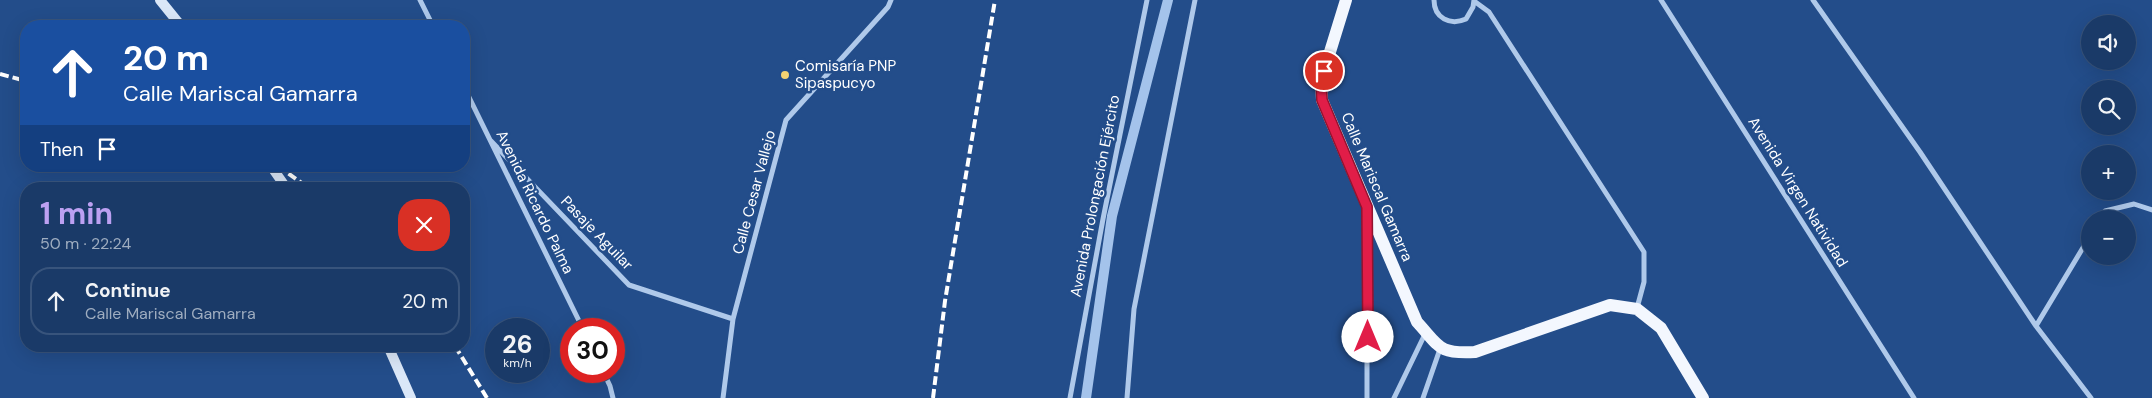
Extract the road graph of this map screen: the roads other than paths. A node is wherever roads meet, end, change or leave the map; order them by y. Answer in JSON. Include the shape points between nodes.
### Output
{"nodes":[{"id":1,"x":160,"y":0,"type":"edge"},
{"id":2,"x":420,"y":0,"type":"edge"},
{"id":3,"x":890,"y":0,"type":"edge"},
{"id":4,"x":1147,"y":0,"type":"edge"},
{"id":5,"x":1195,"y":0,"type":"edge"},
{"id":6,"x":1346,"y":0,"type":"edge"},
{"id":7,"x":1434,"y":0,"type":"edge"},
{"id":8,"x":1474,"y":0,"type":"edge"},
{"id":9,"x":1660,"y":0,"type":"edge"},
{"id":10,"x":1812,"y":0,"type":"edge"},
{"id":11,"x":176,"y":20,"type":"edge"},
{"id":12,"x":430,"y":20,"type":"edge"},
{"id":13,"x":470,"y":99,"type":"edge"},
{"id":14,"x":491,"y":141,"type":"junction"},
{"id":15,"x":1367,"y":207,"type":"junction"},
{"id":16,"x":2109,"y":210,"type":"edge"},
{"id":17,"x":2152,"y":210,"type":"edge"},
{"id":18,"x":2081,"y":251,"type":"edge"},
{"id":19,"x":1637,"y":308,"type":"junction"},
{"id":20,"x":578,"y":318,"type":"edge"},
{"id":21,"x":734,"y":319,"type":"junction"},
{"id":22,"x":2036,"y":326,"type":"junction"},
{"id":23,"x":1426,"y":332,"type":"junction"},
{"id":24,"x":1440,"y":349,"type":"junction"},
{"id":25,"x":391,"y":352,"type":"edge"},
{"id":26,"x":609,"y":383,"type":"edge"},
{"id":27,"x":411,"y":398,"type":"edge"},
{"id":28,"x":613,"y":398,"type":"edge"},
{"id":29,"x":723,"y":398,"type":"edge"},
{"id":30,"x":1070,"y":398,"type":"edge"},
{"id":31,"x":1127,"y":398,"type":"edge"},
{"id":32,"x":1367,"y":398,"type":"edge"},
{"id":33,"x":1394,"y":398,"type":"edge"},
{"id":34,"x":1422,"y":398,"type":"edge"},
{"id":35,"x":1703,"y":398,"type":"edge"},
{"id":36,"x":1914,"y":398,"type":"edge"},
{"id":37,"x":2091,"y":398,"type":"edge"}],
"edges":[{"from":1,"to":11,"type":"street"},
{"from":2,"to":12,"type":"street"},
{"from":3,"to":21,"type":"street","name":"Calle Cesar Vallejo","via":[[888,7],[786,120]]},
{"from":4,"to":30,"type":"street","name":"Avenida Prolongación Ejército","via":[[1102,219]]},
{"from":5,"to":31,"type":"street","via":[[1134,308]]},
{"from":6,"to":15,"type":"main road","name":"Calle Mariscal Gamarra","via":[[1321,81],[1322,100]]},
{"from":7,"to":8,"type":"street","via":[[1440,16],[1452,22],[1466,19]]},
{"from":8,"to":19,"type":"street","via":[[1490,12],[1644,252],[1644,282]]},
{"from":9,"to":36,"type":"street","name":"Avenida Virgen Natividad"},
{"from":10,"to":22,"type":"street","via":[[1920,152]]},
{"from":13,"to":14,"type":"street","name":"Avenida Ricardo Palma"},
{"from":14,"to":20,"type":"street","name":"Avenida Ricardo Palma"},
{"from":14,"to":21,"type":"street","name":"Pasaje Aguilar","via":[[629,285]]},
{"from":15,"to":23,"type":"main road","name":"Calle Mariscal Gamarra","via":[[1417,322]]},
{"from":15,"to":32,"type":"street"},
{"from":16,"to":17,"type":"street","via":[[2134,204]]},
{"from":18,"to":22,"type":"street"},
{"from":19,"to":24,"type":"main road","via":[[1610,305],[1475,352],[1456,353]]},
{"from":19,"to":35,"type":"main road","via":[[1661,328]]},
{"from":21,"to":29,"type":"street","name":"Calle Cesar Vallejo"},
{"from":22,"to":37,"type":"street"},
{"from":23,"to":24,"type":"main road","name":"Calle Mariscal Gamarra"},
{"from":23,"to":33,"type":"street"},
{"from":24,"to":34,"type":"street"},
{"from":25,"to":27,"type":"street"},
{"from":26,"to":28,"type":"street"}]}
